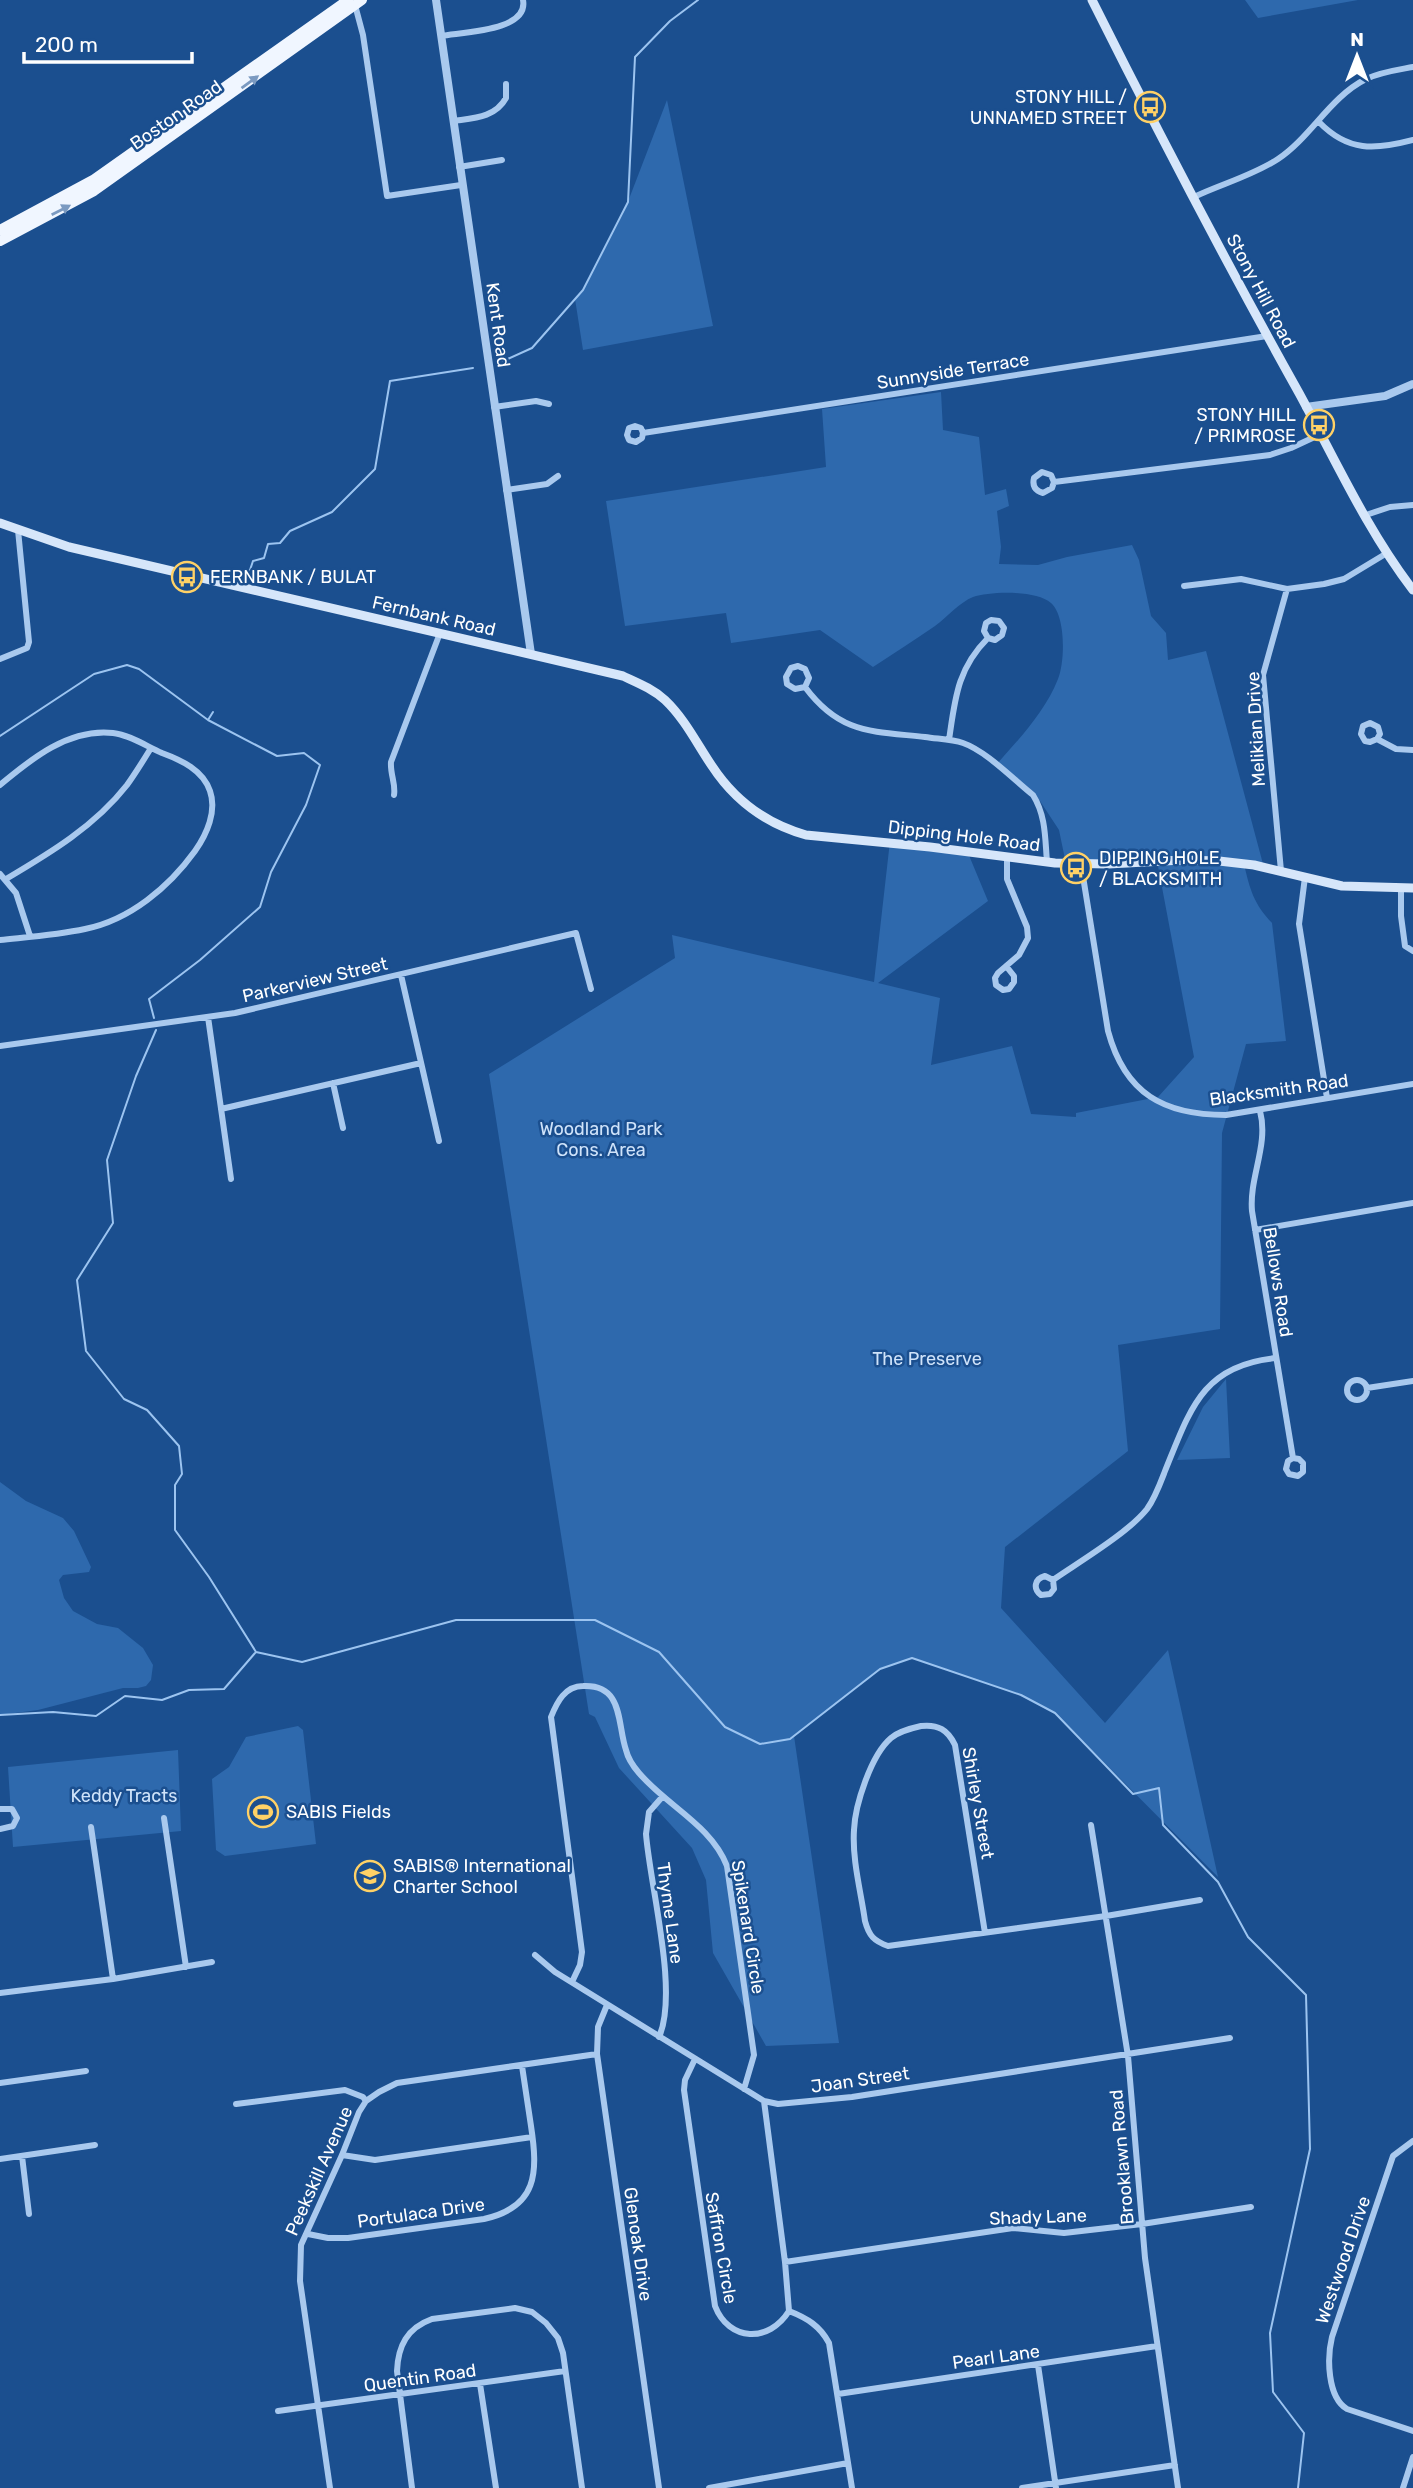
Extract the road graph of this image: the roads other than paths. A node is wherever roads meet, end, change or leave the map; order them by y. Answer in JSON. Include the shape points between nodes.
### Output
{"nodes":[{"id":1,"x":436,"y":0,"type":"edge"},
{"id":2,"x":523,"y":0,"type":"edge"},
{"id":3,"x":1092,"y":0,"type":"edge"},
{"id":4,"x":355,"y":2,"type":"edge"},
{"id":5,"x":441,"y":36,"type":"junction"},
{"id":6,"x":1413,"y":67,"type":"edge"},
{"id":7,"x":506,"y":84,"type":"dead end"},
{"id":8,"x":453,"y":121,"type":"junction"},
{"id":9,"x":1319,"y":122,"type":"junction"},
{"id":10,"x":1413,"y":140,"type":"edge"},
{"id":11,"x":502,"y":160,"type":"dead end"},
{"id":12,"x":459,"y":167,"type":"junction"},
{"id":13,"x":461,"y":185,"type":"junction"},
{"id":14,"x":1194,"y":197,"type":"junction"},
{"id":15,"x":0,"y":230,"type":"edge"},
{"id":16,"x":0,"y":242,"type":"edge"},
{"id":17,"x":1267,"y":336,"type":"junction"},
{"id":18,"x":1413,"y":384,"type":"edge"},
{"id":19,"x":549,"y":404,"type":"dead end"},
{"id":20,"x":494,"y":407,"type":"junction"},
{"id":21,"x":1306,"y":407,"type":"junction"},
{"id":22,"x":643,"y":433,"type":"dead end"},
{"id":23,"x":1321,"y":434,"type":"junction"},
{"id":24,"x":558,"y":476,"type":"dead end"},
{"id":25,"x":1054,"y":482,"type":"dead end"},
{"id":26,"x":506,"y":490,"type":"junction"},
{"id":27,"x":1413,"y":505,"type":"edge"},
{"id":28,"x":1366,"y":515,"type":"junction"},
{"id":29,"x":0,"y":523,"type":"edge"},
{"id":30,"x":18,"y":530,"type":"junction"},
{"id":31,"x":1387,"y":553,"type":"junction"},
{"id":32,"x":1184,"y":586,"type":"dead end"},
{"id":33,"x":1287,"y":589,"type":"junction"},
{"id":34,"x":1413,"y":590,"type":"edge"},
{"id":35,"x":440,"y":633,"type":"junction"},
{"id":36,"x":988,"y":638,"type":"dead end"},
{"id":37,"x":530,"y":654,"type":"junction"},
{"id":38,"x":0,"y":659,"type":"edge"},
{"id":39,"x":618,"y":675,"type":"joint"},
{"id":40,"x":805,"y":687,"type":"dead end"},
{"id":41,"x":1377,"y":739,"type":"dead end"},
{"id":42,"x":949,"y":740,"type":"junction"},
{"id":43,"x":151,"y":748,"type":"junction"},
{"id":44,"x":1413,"y":750,"type":"edge"},
{"id":45,"x":0,"y":785,"type":"edge"},
{"id":46,"x":394,"y":795,"type":"dead end"},
{"id":47,"x":1007,"y":857,"type":"junction"},
{"id":48,"x":1046,"y":862,"type":"junction"},
{"id":49,"x":1082,"y":864,"type":"junction"},
{"id":50,"x":1281,"y":871,"type":"junction"},
{"id":51,"x":0,"y":874,"type":"edge"},
{"id":52,"x":1305,"y":877,"type":"junction"},
{"id":53,"x":6,"y":879,"type":"junction"},
{"id":54,"x":1401,"y":888,"type":"junction"},
{"id":55,"x":1413,"y":888,"type":"edge"},
{"id":56,"x":30,"y":936,"type":"junction"},
{"id":57,"x":0,"y":940,"type":"edge"},
{"id":58,"x":1413,"y":951,"type":"edge"},
{"id":59,"x":1006,"y":966,"type":"dead end"},
{"id":60,"x":401,"y":975,"type":"junction"},
{"id":61,"x":591,"y":989,"type":"dead end"},
{"id":62,"x":208,"y":1017,"type":"junction"},
{"id":63,"x":0,"y":1046,"type":"edge"},
{"id":64,"x":421,"y":1063,"type":"junction"},
{"id":65,"x":333,"y":1083,"type":"junction"},
{"id":66,"x":1413,"y":1084,"type":"edge"},
{"id":67,"x":1327,"y":1098,"type":"junction"},
{"id":68,"x":221,"y":1109,"type":"junction"},
{"id":69,"x":1260,"y":1111,"type":"junction"},
{"id":70,"x":343,"y":1128,"type":"dead end"},
{"id":71,"x":439,"y":1140,"type":"dead end"},
{"id":72,"x":231,"y":1179,"type":"dead end"},
{"id":73,"x":1413,"y":1203,"type":"edge"},
{"id":74,"x":1255,"y":1230,"type":"junction"},
{"id":75,"x":1276,"y":1358,"type":"junction"},
{"id":76,"x":1413,"y":1381,"type":"edge"},
{"id":77,"x":1367,"y":1388,"type":"dead end"},
{"id":78,"x":1293,"y":1458,"type":"dead end"},
{"id":79,"x":1053,"y":1580,"type":"dead end"},
{"id":80,"x":663,"y":1796,"type":"junction"},
{"id":81,"x":0,"y":1809,"type":"edge"},
{"id":82,"x":164,"y":1818,"type":"dead end"},
{"id":83,"x":1091,"y":1825,"type":"dead end"},
{"id":84,"x":91,"y":1827,"type":"dead end"},
{"id":85,"x":0,"y":1829,"type":"edge"},
{"id":86,"x":1200,"y":1900,"type":"dead end"},
{"id":87,"x":1106,"y":1916,"type":"junction"},
{"id":88,"x":985,"y":1933,"type":"junction"},
{"id":89,"x":535,"y":1955,"type":"dead end"},
{"id":90,"x":212,"y":1962,"type":"dead end"},
{"id":91,"x":186,"y":1967,"type":"junction"},
{"id":92,"x":113,"y":1979,"type":"junction"},
{"id":93,"x":572,"y":1982,"type":"junction"},
{"id":94,"x":0,"y":1993,"type":"edge"},
{"id":95,"x":607,"y":2005,"type":"junction"},
{"id":96,"x":659,"y":2037,"type":"junction"},
{"id":97,"x":1230,"y":2038,"type":"dead end"},
{"id":98,"x":597,"y":2054,"type":"junction"},
{"id":99,"x":1128,"y":2054,"type":"junction"},
{"id":100,"x":695,"y":2059,"type":"junction"},
{"id":101,"x":522,"y":2066,"type":"junction"},
{"id":102,"x":86,"y":2071,"type":"dead end"},
{"id":103,"x":0,"y":2083,"type":"edge"},
{"id":104,"x":744,"y":2089,"type":"junction"},
{"id":105,"x":366,"y":2101,"type":"junction"},
{"id":106,"x":764,"y":2101,"type":"junction"},
{"id":107,"x":236,"y":2104,"type":"dead end"},
{"id":108,"x":532,"y":2137,"type":"junction"},
{"id":109,"x":1413,"y":2141,"type":"edge"},
{"id":110,"x":94,"y":2145,"type":"dead end"},
{"id":111,"x":342,"y":2155,"type":"junction"},
{"id":112,"x":22,"y":2156,"type":"junction"},
{"id":113,"x":0,"y":2159,"type":"edge"},
{"id":114,"x":1251,"y":2207,"type":"dead end"},
{"id":115,"x":29,"y":2214,"type":"dead end"},
{"id":116,"x":1142,"y":2224,"type":"junction"},
{"id":117,"x":307,"y":2234,"type":"junction"},
{"id":118,"x":785,"y":2262,"type":"junction"},
{"id":119,"x":789,"y":2311,"type":"junction"},
{"id":120,"x":1157,"y":2346,"type":"junction"},
{"id":121,"x":1038,"y":2365,"type":"junction"},
{"id":122,"x":565,"y":2371,"type":"junction"},
{"id":123,"x":480,"y":2384,"type":"junction"},
{"id":124,"x":838,"y":2394,"type":"junction"},
{"id":125,"x":400,"y":2395,"type":"junction"},
{"id":126,"x":319,"y":2407,"type":"junction"},
{"id":127,"x":278,"y":2411,"type":"dead end"},
{"id":128,"x":1413,"y":2431,"type":"edge"},
{"id":129,"x":1413,"y":2457,"type":"edge"},
{"id":130,"x":848,"y":2463,"type":"junction"},
{"id":131,"x":1175,"y":2465,"type":"junction"},
{"id":132,"x":755,"y":2480,"type":"junction"},
{"id":133,"x":1055,"y":2486,"type":"edge"},
{"id":134,"x":330,"y":2488,"type":"edge"},
{"id":135,"x":412,"y":2488,"type":"edge"},
{"id":136,"x":496,"y":2488,"type":"edge"},
{"id":137,"x":582,"y":2488,"type":"edge"},
{"id":138,"x":659,"y":2488,"type":"edge"},
{"id":139,"x":709,"y":2488,"type":"edge"},
{"id":140,"x":756,"y":2488,"type":"edge"},
{"id":141,"x":852,"y":2488,"type":"edge"},
{"id":142,"x":1022,"y":2488,"type":"edge"},
{"id":143,"x":1178,"y":2488,"type":"edge"},
{"id":144,"x":1403,"y":2488,"type":"edge"}],
"edges":[{"from":1,"to":5,"type":"street","name":"Kent Road"},
{"from":2,"to":5,"type":"street","via":[[522,15],[514,21]]},
{"from":3,"to":14,"type":"main road","name":"Stony Hill Road"},
{"from":4,"to":13,"type":"street","via":[[387,196]]},
{"from":4,"to":15,"type":"main road","name":"Boston Road","via":[[93,180]]},
{"from":16,"to":4,"type":"main road","name":"Boston Road","one_way":true,"via":[[94,191]]},
{"from":5,"to":8,"type":"street","name":"Kent Road"},
{"from":6,"to":9,"type":"street","via":[[1358,83]]},
{"from":7,"to":8,"type":"street","via":[[506,98],[495,111]]},
{"from":8,"to":12,"type":"street","name":"Kent Road"},
{"from":9,"to":10,"type":"street","via":[[1353,145],[1379,147]]},
{"from":9,"to":14,"type":"street","via":[[1278,159]]},
{"from":11,"to":12,"type":"street"},
{"from":12,"to":13,"type":"street","name":"Kent Road"},
{"from":13,"to":20,"type":"street","name":"Kent Road"},
{"from":14,"to":17,"type":"main road","name":"Stony Hill Road"},
{"from":17,"to":21,"type":"main road","name":"Stony Hill Road"},
{"from":17,"to":22,"type":"street","name":"Sunnyside Terrace"},
{"from":18,"to":21,"type":"street","via":[[1385,396]]},
{"from":19,"to":20,"type":"street","via":[[536,401]]},
{"from":20,"to":26,"type":"street","name":"Kent Road"},
{"from":21,"to":23,"type":"main road","name":"Stony Hill Road"},
{"from":23,"to":25,"type":"street","via":[[1270,455]]},
{"from":23,"to":28,"type":"main road","name":"Stony Hill Road"},
{"from":24,"to":26,"type":"street","via":[[547,484]]},
{"from":26,"to":37,"type":"street","name":"Kent Road"},
{"from":27,"to":28,"type":"street"},
{"from":28,"to":31,"type":"main road","name":"Stony Hill Road"},
{"from":29,"to":30,"type":"main road","name":"Fernbank Road"},
{"from":30,"to":35,"type":"main road","name":"Fernbank Road","via":[[69,547]]},
{"from":30,"to":38,"type":"street","via":[[29,642],[21,652]]},
{"from":31,"to":33,"type":"street","via":[[1334,583]]},
{"from":31,"to":34,"type":"main road","name":"Stony Hill Road"},
{"from":32,"to":33,"type":"street","via":[[1241,579]]},
{"from":33,"to":50,"type":"street","name":"Melikian Drive","via":[[1263,675]]},
{"from":35,"to":37,"type":"main road","name":"Fernbank Road"},
{"from":35,"to":46,"type":"street","via":[[391,762]]},
{"from":36,"to":42,"type":"street","via":[[972,654],[959,681]]},
{"from":37,"to":39,"type":"main road","name":"Fernbank Road"},
{"from":39,"to":47,"type":"main road","name":"Dipping Hole Road","via":[[663,698],[739,799],[788,830]]},
{"from":40,"to":42,"type":"street","via":[[827,712],[851,726]]},
{"from":41,"to":44,"type":"street","via":[[1392,748]]},
{"from":42,"to":48,"type":"street","via":[[979,752],[1033,795],[1043,815]]},
{"from":43,"to":45,"type":"street","via":[[114,733],[70,738]]},
{"from":43,"to":53,"type":"street","via":[[127,785],[98,816]]},
{"from":43,"to":56,"type":"street","via":[[206,780],[212,805],[200,844],[164,887],[122,915],[86,929]]},
{"from":47,"to":48,"type":"main road","name":"Dipping Hole Road"},
{"from":47,"to":59,"type":"street","via":[[1007,879],[1028,938],[1024,949]]},
{"from":48,"to":49,"type":"main road","name":"Dipping Hole Road"},
{"from":49,"to":50,"type":"main road","name":"Dipping Hole Road","via":[[1200,860]]},
{"from":49,"to":69,"type":"street","name":"Blacksmith Road","via":[[1108,1031],[1128,1076],[1151,1097],[1181,1112],[1226,1115]]},
{"from":50,"to":52,"type":"main road","name":"Dipping Hole Road"},
{"from":51,"to":53,"type":"street"},
{"from":52,"to":54,"type":"main road","name":"Dipping Hole Road","via":[[1342,886]]},
{"from":52,"to":67,"type":"street","via":[[1299,924]]},
{"from":53,"to":56,"type":"street","via":[[16,893]]},
{"from":54,"to":55,"type":"main road","name":"Dipping Hole Road"},
{"from":54,"to":58,"type":"street","via":[[1403,937],[1405,946]]},
{"from":56,"to":57,"type":"street"},
{"from":60,"to":61,"type":"street","name":"Parkerview Street","via":[[576,933]]},
{"from":60,"to":62,"type":"street","name":"Parkerview Street"},
{"from":60,"to":64,"type":"street"},
{"from":62,"to":63,"type":"street","name":"Parkerview Street"},
{"from":62,"to":68,"type":"street"},
{"from":64,"to":65,"type":"street"},
{"from":64,"to":71,"type":"street"},
{"from":65,"to":68,"type":"street"},
{"from":65,"to":70,"type":"street"},
{"from":66,"to":67,"type":"street","name":"Blacksmith Road"},
{"from":67,"to":69,"type":"street","name":"Blacksmith Road"},
{"from":68,"to":72,"type":"street"},
{"from":69,"to":74,"type":"street","name":"Bellows Road","via":[[1263,1139],[1252,1193]]},
{"from":73,"to":74,"type":"street"},
{"from":74,"to":75,"type":"street","name":"Bellows Road"},
{"from":75,"to":78,"type":"street","name":"Bellows Road"},
{"from":75,"to":79,"type":"street","via":[[1248,1362],[1209,1386],[1188,1417],[1147,1508]]},
{"from":76,"to":77,"type":"street"},
{"from":80,"to":93,"type":"street","name":"Spikenard Circle","via":[[626,1753],[609,1694],[588,1685],[576,1686],[557,1701],[551,1717],[582,1952]]},
{"from":80,"to":96,"type":"street","name":"Thyme Lane","via":[[649,1812],[646,1834],[666,1990]]},
{"from":80,"to":104,"type":"street","name":"Spikenard Circle","via":[[710,1838],[727,1866],[754,2055]]},
{"from":81,"to":85,"type":"street","via":[[12,1810],[17,1818],[13,1826]]},
{"from":82,"to":91,"type":"street"},
{"from":83,"to":87,"type":"street","name":"Brooklawn Road"},
{"from":84,"to":92,"type":"street"},
{"from":86,"to":87,"type":"street","name":"Shirley Street"},
{"from":87,"to":88,"type":"street","name":"Shirley Street"},
{"from":87,"to":99,"type":"street","name":"Brooklawn Road"},
{"from":88,"to":88,"type":"street","name":"Shirley Street","via":[[888,1946],[868,1933],[854,1846],[855,1814],[879,1752],[892,1737],[908,1729],[939,1726],[955,1745]]},
{"from":89,"to":93,"type":"street","name":"Joan Street"},
{"from":90,"to":91,"type":"street"},
{"from":91,"to":92,"type":"street"},
{"from":92,"to":94,"type":"street"},
{"from":93,"to":95,"type":"street","name":"Joan Street"},
{"from":95,"to":96,"type":"street","name":"Joan Street"},
{"from":95,"to":98,"type":"street","name":"Glenoak Drive","via":[[598,2026]]},
{"from":96,"to":100,"type":"street","name":"Joan Street"},
{"from":97,"to":99,"type":"street","name":"Joan Street"},
{"from":98,"to":101,"type":"street","name":"Peekskill Avenue"},
{"from":98,"to":138,"type":"street","name":"Glenoak Drive"},
{"from":99,"to":106,"type":"street","name":"Joan Street","via":[[852,2097],[790,2104]]},
{"from":99,"to":116,"type":"street","name":"Brooklawn Road"},
{"from":100,"to":104,"type":"street","name":"Joan Street"},
{"from":100,"to":119,"type":"street","name":"Saffron Circle","via":[[684,2091],[715,2306],[729,2328],[748,2333],[770,2331]]},
{"from":101,"to":105,"type":"street","name":"Peekskill Avenue","via":[[397,2083]]},
{"from":101,"to":108,"type":"street","name":"Portulaca Drive"},
{"from":102,"to":103,"type":"street"},
{"from":104,"to":106,"type":"street","name":"Joan Street"},
{"from":105,"to":107,"type":"street","via":[[345,2090]]},
{"from":105,"to":111,"type":"street","name":"Peekskill Avenue"},
{"from":106,"to":118,"type":"street"},
{"from":108,"to":111,"type":"street","via":[[375,2160]]},
{"from":108,"to":117,"type":"street","name":"Portulaca Drive","via":[[535,2163],[530,2189],[503,2214],[348,2238]]},
{"from":109,"to":128,"type":"street","name":"Westwood Drive","via":[[1394,2156],[1329,2350],[1339,2403]]},
{"from":110,"to":112,"type":"street"},
{"from":111,"to":117,"type":"street","name":"Peekskill Avenue"},
{"from":112,"to":113,"type":"street"},
{"from":112,"to":115,"type":"street"},
{"from":114,"to":116,"type":"street","name":"Shady Lane"},
{"from":116,"to":118,"type":"street","name":"Shady Lane","via":[[1064,2232],[1013,2228]]},
{"from":116,"to":120,"type":"street","name":"Brooklawn Road"},
{"from":117,"to":126,"type":"street","name":"Peekskill Avenue","via":[[300,2249],[299,2272]]},
{"from":118,"to":119,"type":"street"},
{"from":119,"to":124,"type":"street","via":[[810,2321],[826,2338]]},
{"from":120,"to":121,"type":"street","name":"Pearl Lane"},
{"from":120,"to":131,"type":"street","name":"Brooklawn Road"},
{"from":121,"to":124,"type":"street","name":"Pearl Lane"},
{"from":121,"to":133,"type":"street"},
{"from":122,"to":123,"type":"street","name":"Quentin Road"},
{"from":122,"to":125,"type":"street","via":[[558,2338],[532,2312],[511,2308],[447,2316],[419,2325],[404,2339],[397,2359]]},
{"from":122,"to":137,"type":"street"},
{"from":123,"to":125,"type":"street","name":"Quentin Road"},
{"from":123,"to":136,"type":"street"},
{"from":124,"to":130,"type":"street"},
{"from":125,"to":126,"type":"street","name":"Quentin Road"},
{"from":125,"to":135,"type":"street"},
{"from":126,"to":127,"type":"street","name":"Quentin Road"},
{"from":126,"to":134,"type":"street","name":"Peekskill Avenue"},
{"from":129,"to":144,"type":"street"},
{"from":130,"to":132,"type":"street"},
{"from":130,"to":141,"type":"street"},
{"from":131,"to":133,"type":"street"},
{"from":131,"to":143,"type":"street","name":"Brooklawn Road"},
{"from":132,"to":139,"type":"street"},
{"from":132,"to":140,"type":"street"},
{"from":133,"to":142,"type":"street"}]}
